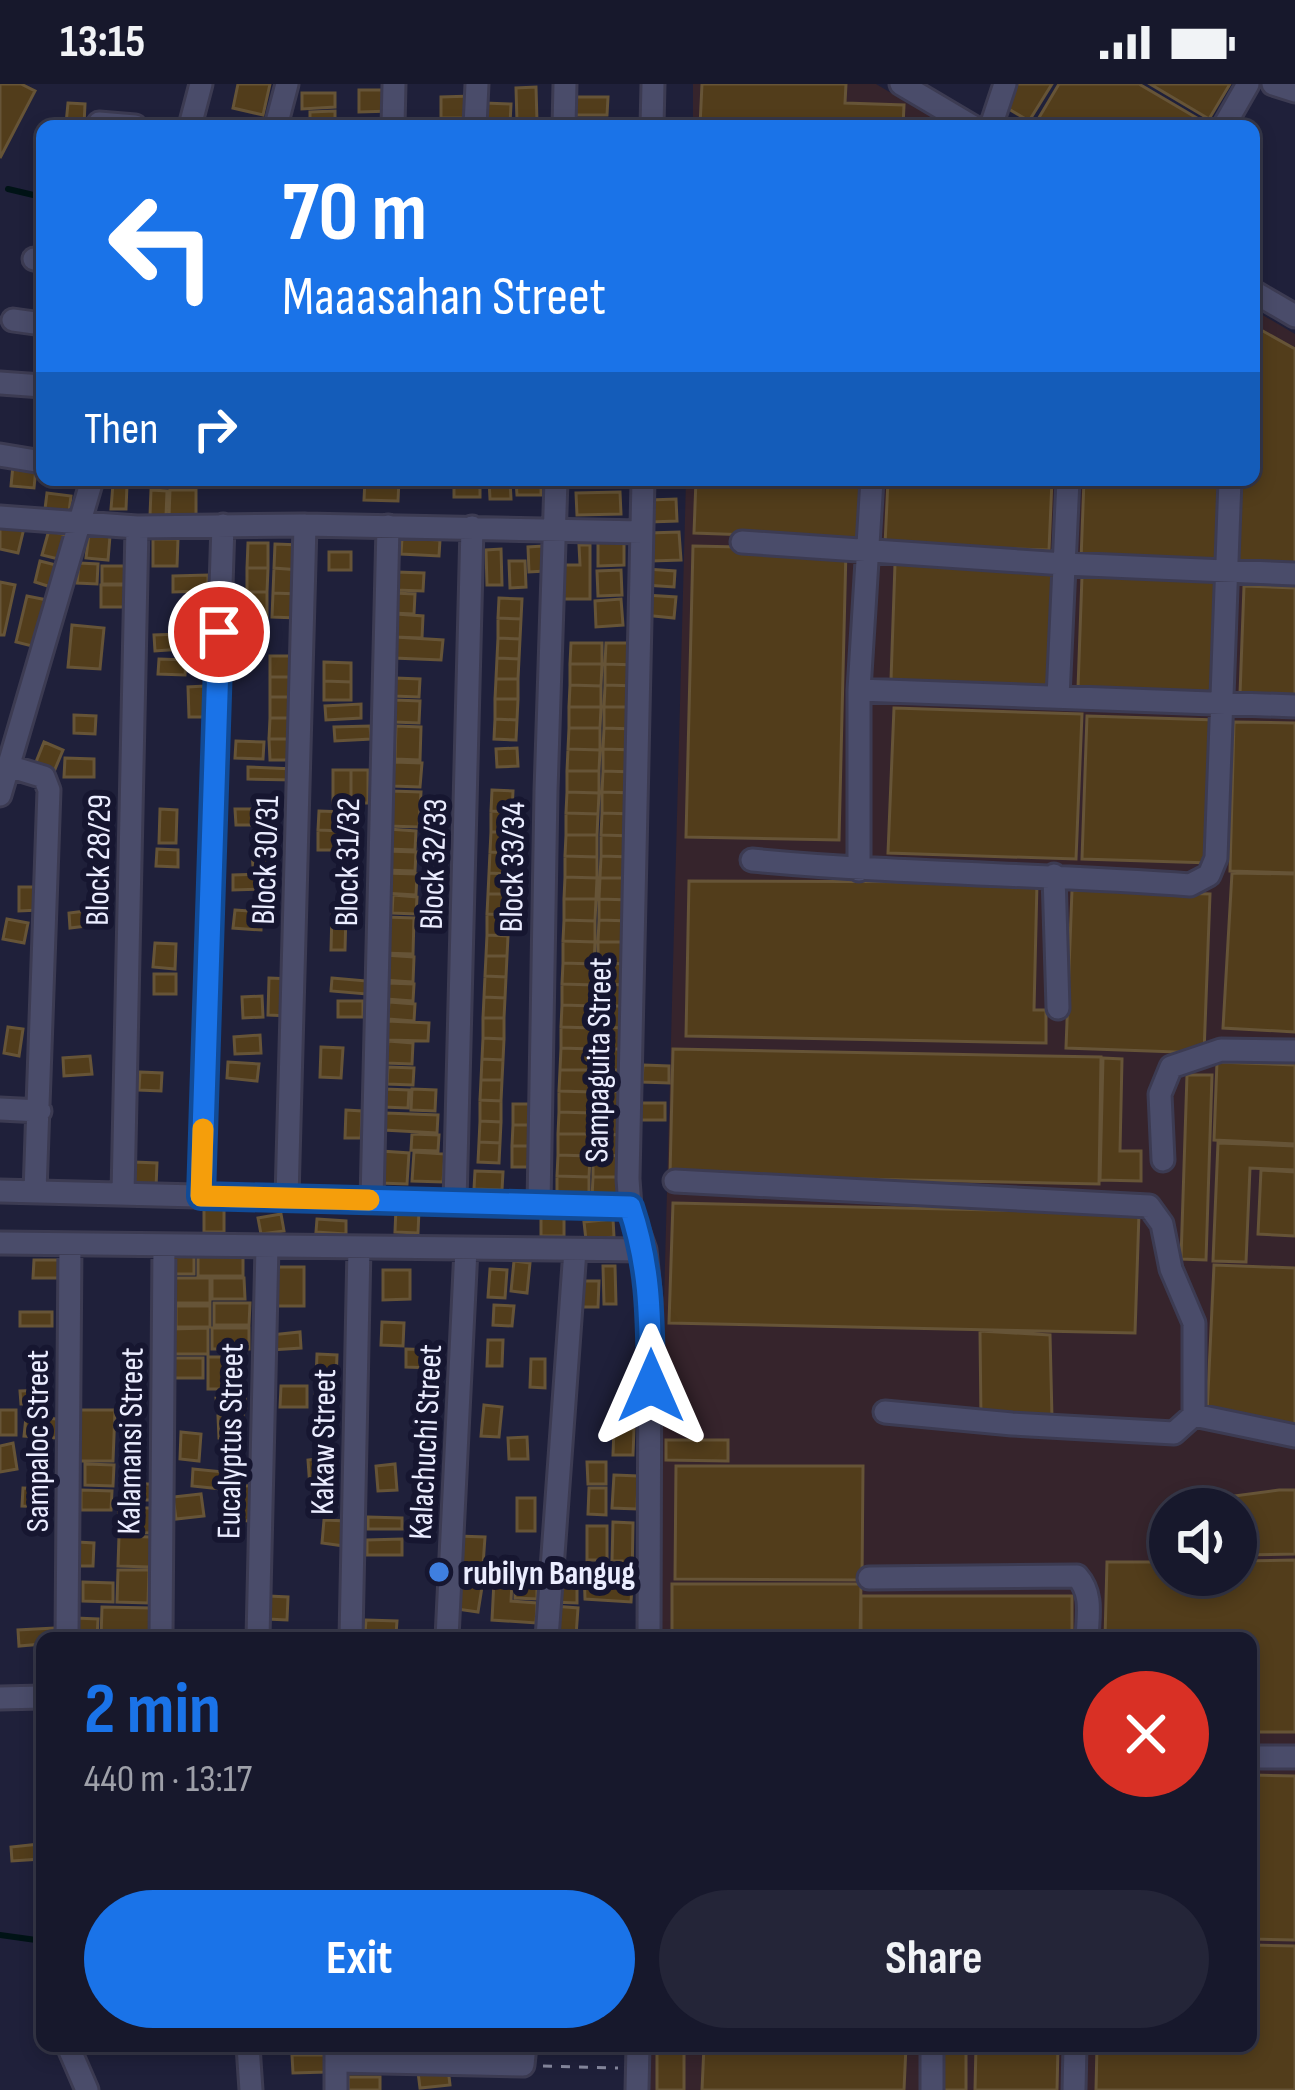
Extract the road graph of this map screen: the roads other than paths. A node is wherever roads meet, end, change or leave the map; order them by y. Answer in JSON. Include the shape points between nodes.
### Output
{"nodes":[{"id":1,"x":199,"y":84,"type":"edge"},
{"id":2,"x":287,"y":84,"type":"edge"},
{"id":3,"x":394,"y":84,"type":"edge"},
{"id":4,"x":477,"y":84,"type":"edge"},
{"id":5,"x":565,"y":84,"type":"edge"},
{"id":6,"x":653,"y":84,"type":"edge"},
{"id":7,"x":901,"y":84,"type":"edge"},
{"id":8,"x":1005,"y":84,"type":"edge"},
{"id":9,"x":1248,"y":84,"type":"edge"},
{"id":10,"x":1273,"y":84,"type":"edge"},
{"id":11,"x":1295,"y":91,"type":"edge"},
{"id":12,"x":191,"y":120,"type":"edge"},
{"id":13,"x":278,"y":120,"type":"edge"},
{"id":14,"x":393,"y":120,"type":"edge"},
{"id":15,"x":476,"y":120,"type":"edge"},
{"id":16,"x":564,"y":120,"type":"edge"},
{"id":17,"x":652,"y":120,"type":"edge"},
{"id":18,"x":962,"y":120,"type":"edge"},
{"id":19,"x":994,"y":120,"type":"edge"},
{"id":20,"x":1227,"y":120,"type":"edge"},
{"id":21,"x":1260,"y":296,"type":"edge"},
{"id":22,"x":1295,"y":316,"type":"edge"},
{"id":23,"x":14,"y":320,"type":"dead end"},
{"id":24,"x":36,"y":323,"type":"edge"},
{"id":25,"x":0,"y":382,"type":"edge"},
{"id":26,"x":36,"y":385,"type":"edge"},
{"id":27,"x":0,"y":455,"type":"edge"},
{"id":28,"x":36,"y":461,"type":"edge"},
{"id":29,"x":92,"y":486,"type":"edge"},
{"id":30,"x":556,"y":486,"type":"edge"},
{"id":31,"x":643,"y":486,"type":"edge"},
{"id":32,"x":872,"y":486,"type":"edge"},
{"id":33,"x":1068,"y":486,"type":"edge"},
{"id":34,"x":1230,"y":486,"type":"edge"},
{"id":35,"x":0,"y":517,"type":"edge"},
{"id":36,"x":91,"y":525,"type":"junction"},
{"id":37,"x":223,"y":525,"type":"junction"},
{"id":38,"x":305,"y":525,"type":"junction"},
{"id":39,"x":388,"y":526,"type":"junction"},
{"id":40,"x":137,"y":527,"type":"junction"},
{"id":41,"x":472,"y":527,"type":"junction"},
{"id":42,"x":556,"y":530,"type":"junction"},
{"id":43,"x":642,"y":532,"type":"junction"},
{"id":44,"x":742,"y":542,"type":"dead end"},
{"id":45,"x":868,"y":549,"type":"junction"},
{"id":46,"x":1064,"y":564,"type":"junction"},
{"id":47,"x":1228,"y":573,"type":"junction"},
{"id":48,"x":1295,"y":574,"type":"edge"},
{"id":49,"x":859,"y":690,"type":"junction"},
{"id":50,"x":1058,"y":698,"type":"junction"},
{"id":51,"x":1223,"y":704,"type":"junction"},
{"id":52,"x":1295,"y":706,"type":"edge"},
{"id":53,"x":8,"y":766,"type":"junction"},
{"id":54,"x":0,"y":795,"type":"edge"},
{"id":55,"x":752,"y":860,"type":"dead end"},
{"id":56,"x":859,"y":870,"type":"junction"},
{"id":57,"x":1054,"y":875,"type":"junction"},
{"id":58,"x":1058,"y":1008,"type":"dead end"},
{"id":59,"x":1295,"y":1051,"type":"edge"},
{"id":60,"x":0,"y":1108,"type":"edge"},
{"id":61,"x":40,"y":1112,"type":"junction"},
{"id":62,"x":1163,"y":1160,"type":"dead end"},
{"id":63,"x":675,"y":1181,"type":"dead end"},
{"id":64,"x":0,"y":1191,"type":"edge"},
{"id":65,"x":35,"y":1192,"type":"junction"},
{"id":66,"x":123,"y":1194,"type":"junction"},
{"id":67,"x":201,"y":1196,"type":"junction"},
{"id":68,"x":287,"y":1198,"type":"junction"},
{"id":69,"x":372,"y":1200,"type":"junction"},
{"id":70,"x":455,"y":1203,"type":"junction"},
{"id":71,"x":539,"y":1205,"type":"junction"},
{"id":72,"x":630,"y":1207,"type":"junction"},
{"id":73,"x":0,"y":1243,"type":"edge"},
{"id":74,"x":70,"y":1244,"type":"junction"},
{"id":75,"x":164,"y":1245,"type":"junction"},
{"id":76,"x":267,"y":1246,"type":"junction"},
{"id":77,"x":359,"y":1247,"type":"junction"},
{"id":78,"x":466,"y":1249,"type":"junction"},
{"id":79,"x":575,"y":1250,"type":"junction"},
{"id":80,"x":645,"y":1250,"type":"junction"},
{"id":81,"x":885,"y":1412,"type":"dead end"},
{"id":82,"x":1194,"y":1415,"type":"junction"},
{"id":83,"x":1295,"y":1436,"type":"edge"},
{"id":84,"x":869,"y":1578,"type":"dead end"},
{"id":85,"x":67,"y":1632,"type":"edge"},
{"id":86,"x":160,"y":1632,"type":"edge"},
{"id":87,"x":258,"y":1632,"type":"edge"},
{"id":88,"x":351,"y":1632,"type":"edge"},
{"id":89,"x":447,"y":1632,"type":"edge"},
{"id":90,"x":547,"y":1632,"type":"edge"},
{"id":91,"x":649,"y":1632,"type":"edge"},
{"id":92,"x":1088,"y":1632,"type":"edge"},
{"id":93,"x":36,"y":1697,"type":"edge"},
{"id":94,"x":0,"y":1698,"type":"edge"},
{"id":95,"x":1257,"y":1757,"type":"edge"},
{"id":96,"x":1295,"y":1757,"type":"edge"},
{"id":97,"x":71,"y":2052,"type":"edge"},
{"id":98,"x":248,"y":2052,"type":"edge"},
{"id":99,"x":932,"y":2052,"type":"edge"},
{"id":100,"x":1076,"y":2052,"type":"edge"},
{"id":101,"x":336,"y":2054,"type":"edge"},
{"id":102,"x":524,"y":2056,"type":"edge"},
{"id":103,"x":87,"y":2090,"type":"edge"},
{"id":104,"x":250,"y":2090,"type":"edge"},
{"id":105,"x":336,"y":2090,"type":"edge"},
{"id":106,"x":932,"y":2090,"type":"edge"},
{"id":107,"x":1074,"y":2090,"type":"edge"}],
"edges":[{"from":1,"to":12,"type":"street"},
{"from":2,"to":13,"type":"street"},
{"from":3,"to":14,"type":"street"},
{"from":4,"to":15,"type":"street"},
{"from":5,"to":16,"type":"street"},
{"from":6,"to":17,"type":"street"},
{"from":7,"to":18,"type":"street"},
{"from":8,"to":19,"type":"street"},
{"from":9,"to":20,"type":"street"},
{"from":10,"to":11,"type":"street"},
{"from":21,"to":22,"type":"street"},
{"from":23,"to":24,"type":"street"},
{"from":25,"to":26,"type":"street"},
{"from":27,"to":28,"type":"street"},
{"from":29,"to":36,"type":"street"},
{"from":30,"to":42,"type":"street","name":"Block 33/34"},
{"from":31,"to":43,"type":"street","name":"Sampaguita Street"},
{"from":32,"to":45,"type":"street"},
{"from":33,"to":46,"type":"street"},
{"from":34,"to":47,"type":"street"},
{"from":35,"to":36,"type":"street"},
{"from":36,"to":40,"type":"street"},
{"from":36,"to":53,"type":"street"},
{"from":37,"to":38,"type":"street"},
{"from":37,"to":40,"type":"street"},
{"from":37,"to":67,"type":"street"},
{"from":38,"to":39,"type":"street"},
{"from":38,"to":68,"type":"street","name":"Block 30/31"},
{"from":39,"to":41,"type":"street"},
{"from":39,"to":69,"type":"street","name":"Block 31/32"},
{"from":40,"to":66,"type":"street","name":"Block 28/29"},
{"from":41,"to":42,"type":"street"},
{"from":41,"to":70,"type":"street","name":"Block 32/33"},
{"from":42,"to":43,"type":"street"},
{"from":42,"to":71,"type":"street","name":"Block 33/34"},
{"from":43,"to":72,"type":"street","name":"Sampaguita Street"},
{"from":44,"to":45,"type":"street"},
{"from":45,"to":46,"type":"street"},
{"from":45,"to":49,"type":"street"},
{"from":46,"to":47,"type":"street"},
{"from":46,"to":50,"type":"street"},
{"from":47,"to":48,"type":"street"},
{"from":47,"to":51,"type":"street"},
{"from":49,"to":50,"type":"street"},
{"from":49,"to":56,"type":"street"},
{"from":50,"to":51,"type":"street"},
{"from":51,"to":52,"type":"street"},
{"from":51,"to":57,"type":"street","via":[[1209,875],[1190,885]]},
{"from":53,"to":54,"type":"street"},
{"from":53,"to":61,"type":"street","via":[[44,777],[49,790]]},
{"from":55,"to":56,"type":"street"},
{"from":56,"to":57,"type":"street"},
{"from":57,"to":58,"type":"street"},
{"from":59,"to":62,"type":"street","via":[[1221,1050],[1171,1067],[1160,1094]]},
{"from":60,"to":61,"type":"street"},
{"from":61,"to":65,"type":"street"},
{"from":63,"to":82,"type":"street","via":[[1149,1206],[1194,1323]]},
{"from":64,"to":65,"type":"street"},
{"from":65,"to":66,"type":"street"},
{"from":66,"to":67,"type":"street"},
{"from":67,"to":68,"type":"street"},
{"from":68,"to":69,"type":"street"},
{"from":69,"to":70,"type":"street"},
{"from":70,"to":71,"type":"street"},
{"from":71,"to":72,"type":"street"},
{"from":72,"to":80,"type":"street","name":"Sampaguita Street"},
{"from":73,"to":74,"type":"street"},
{"from":74,"to":75,"type":"street"},
{"from":74,"to":85,"type":"street","name":"Sampaloc Street"},
{"from":75,"to":76,"type":"street"},
{"from":75,"to":86,"type":"street","name":"Kalamansi Street"},
{"from":76,"to":77,"type":"street"},
{"from":76,"to":87,"type":"street","name":"Eucalyptus Street"},
{"from":77,"to":78,"type":"street"},
{"from":77,"to":88,"type":"street","name":"Kakaw Street"},
{"from":78,"to":79,"type":"street"},
{"from":78,"to":89,"type":"street","name":"Kalachuchi Street"},
{"from":79,"to":80,"type":"street"},
{"from":79,"to":90,"type":"street"},
{"from":80,"to":91,"type":"street","name":"Sampaguita Street"},
{"from":81,"to":82,"type":"street","via":[[1174,1433]]},
{"from":82,"to":83,"type":"street"},
{"from":84,"to":92,"type":"street","via":[[1077,1576],[1086,1586]]},
{"from":93,"to":94,"type":"street"},
{"from":95,"to":96,"type":"street"},
{"from":97,"to":103,"type":"street"},
{"from":98,"to":104,"type":"street"},
{"from":99,"to":106,"type":"street"},
{"from":100,"to":107,"type":"street"},
{"from":101,"to":102,"type":"street"},
{"from":101,"to":105,"type":"street"}]}
